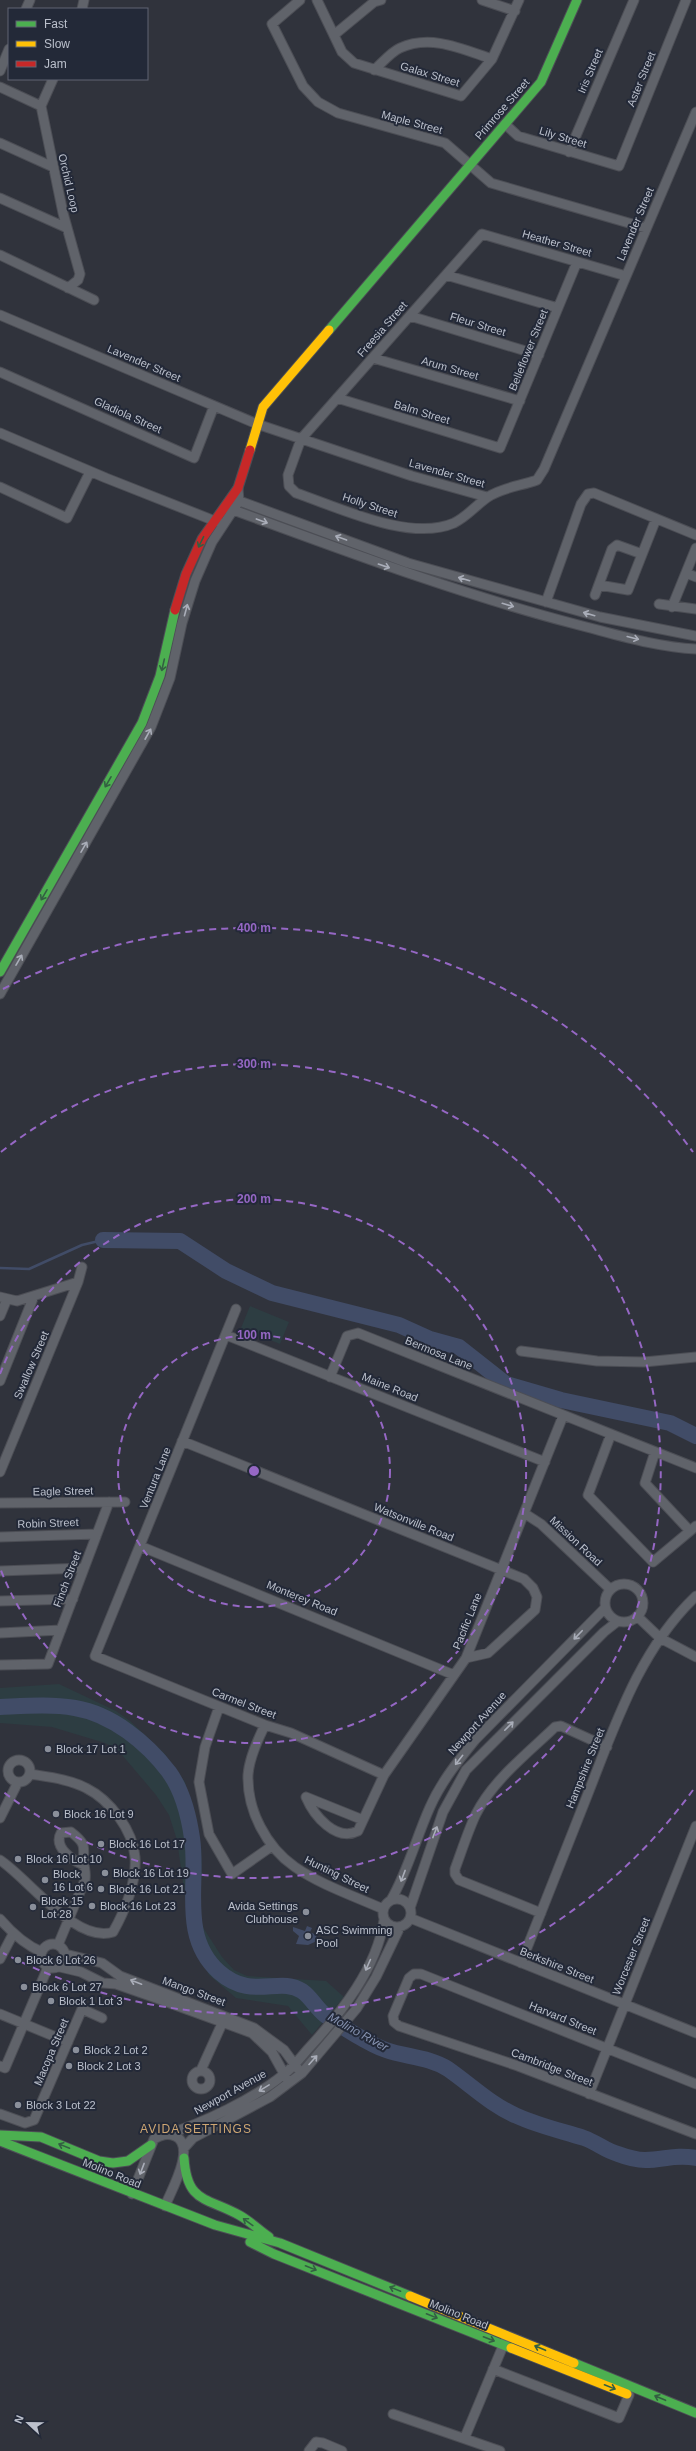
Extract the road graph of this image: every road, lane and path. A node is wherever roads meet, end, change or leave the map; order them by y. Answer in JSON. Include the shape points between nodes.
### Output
{"nodes":[{"id":1,"x":300,"y":0,"type":"edge"},
{"id":2,"x":317,"y":0,"type":"edge"},
{"id":3,"x":381,"y":0,"type":"edge"},
{"id":4,"x":482,"y":0,"type":"edge"},
{"id":5,"x":519,"y":0,"type":"edge"},
{"id":6,"x":577,"y":0,"type":"edge"},
{"id":7,"x":634,"y":0,"type":"edge"},
{"id":8,"x":686,"y":0,"type":"edge"},
{"id":9,"x":515,"y":11,"type":"junction"},
{"id":10,"x":334,"y":35,"type":"junction"},
{"id":11,"x":8,"y":51,"type":"edge"},
{"id":12,"x":492,"y":59,"type":"junction"},
{"id":13,"x":374,"y":70,"type":"junction"},
{"id":14,"x":0,"y":71,"type":"edge"},
{"id":15,"x":52,"y":80,"type":"edge"},
{"id":16,"x":0,"y":87,"type":"edge"},
{"id":17,"x":42,"y":106,"type":"junction"},
{"id":18,"x":696,"y":112,"type":"edge"},
{"id":19,"x":505,"y":124,"type":"junction"},
{"id":20,"x":0,"y":142,"type":"edge"},
{"id":21,"x":569,"y":152,"type":"junction"},
{"id":22,"x":470,"y":164,"type":"junction"},
{"id":23,"x":619,"y":166,"type":"joint"},
{"id":24,"x":53,"y":167,"type":"junction"},
{"id":25,"x":0,"y":198,"type":"edge"},
{"id":26,"x":67,"y":228,"type":"junction"},
{"id":27,"x":646,"y":228,"type":"junction"},
{"id":28,"x":482,"y":234,"type":"joint"},
{"id":29,"x":0,"y":255,"type":"edge"},
{"id":30,"x":577,"y":262,"type":"junction"},
{"id":31,"x":446,"y":275,"type":"junction"},
{"id":32,"x":626,"y":276,"type":"junction"},
{"id":33,"x":68,"y":288,"type":"junction"},
{"id":34,"x":94,"y":300,"type":"dead end"},
{"id":35,"x":558,"y":308,"type":"junction"},
{"id":36,"x":0,"y":315,"type":"edge"},
{"id":37,"x":410,"y":316,"type":"junction"},
{"id":38,"x":539,"y":355,"type":"junction"},
{"id":39,"x":373,"y":358,"type":"junction"},
{"id":40,"x":0,"y":372,"type":"edge"},
{"id":41,"x":337,"y":398,"type":"junction"},
{"id":42,"x":520,"y":401,"type":"junction"},
{"id":43,"x":214,"y":406,"type":"junction"},
{"id":44,"x":257,"y":424,"type":"junction"},
{"id":45,"x":0,"y":433,"type":"edge"},
{"id":46,"x":301,"y":439,"type":"junction"},
{"id":47,"x":500,"y":448,"type":"joint"},
{"id":48,"x":90,"y":472,"type":"junction"},
{"id":49,"x":0,"y":488,"type":"edge"},
{"id":50,"x":487,"y":498,"type":"junction"},
{"id":51,"x":235,"y":499,"type":"junction"},
{"id":52,"x":229,"y":509,"type":"junction"},
{"id":53,"x":656,"y":519,"type":"junction"},
{"id":54,"x":214,"y":520,"type":"junction"},
{"id":55,"x":223,"y":524,"type":"junction"},
{"id":56,"x":696,"y":535,"type":"edge"},
{"id":57,"x":696,"y":548,"type":"edge"},
{"id":58,"x":642,"y":554,"type":"junction"},
{"id":59,"x":686,"y":573,"type":"junction"},
{"id":60,"x":696,"y":577,"type":"edge"},
{"id":61,"x":599,"y":585,"type":"junction"},
{"id":62,"x":595,"y":595,"type":"dead end"},
{"id":63,"x":546,"y":602,"type":"junction"},
{"id":64,"x":659,"y":604,"type":"dead end"},
{"id":65,"x":672,"y":607,"type":"junction"},
{"id":66,"x":696,"y":609,"type":"edge"},
{"id":67,"x":696,"y":636,"type":"edge"},
{"id":68,"x":696,"y":649,"type":"edge"},
{"id":69,"x":0,"y":972,"type":"edge"},
{"id":70,"x":0,"y":994,"type":"edge"},
{"id":71,"x":82,"y":1266,"type":"dead end"},
{"id":72,"x":78,"y":1282,"type":"junction"},
{"id":73,"x":34,"y":1296,"type":"junction"},
{"id":74,"x":3,"y":1298,"type":"edge"},
{"id":75,"x":236,"y":1309,"type":"dead end"},
{"id":76,"x":0,"y":1316,"type":"edge"},
{"id":77,"x":226,"y":1335,"type":"junction"},
{"id":78,"x":521,"y":1351,"type":"dead end"},
{"id":79,"x":696,"y":1357,"type":"edge"},
{"id":80,"x":330,"y":1377,"type":"junction"},
{"id":81,"x":0,"y":1381,"type":"edge"},
{"id":82,"x":563,"y":1416,"type":"junction"},
{"id":83,"x":611,"y":1434,"type":"junction"},
{"id":84,"x":182,"y":1441,"type":"junction"},
{"id":85,"x":655,"y":1452,"type":"junction"},
{"id":86,"x":545,"y":1462,"type":"junction"},
{"id":87,"x":696,"y":1468,"type":"edge"},
{"id":88,"x":0,"y":1472,"type":"edge"},
{"id":89,"x":109,"y":1502,"type":"junction"},
{"id":90,"x":126,"y":1502,"type":"dead end"},
{"id":91,"x":0,"y":1504,"type":"edge"},
{"id":92,"x":524,"y":1512,"type":"junction"},
{"id":93,"x":692,"y":1528,"type":"edge"},
{"id":94,"x":97,"y":1534,"type":"junction"},
{"id":95,"x":0,"y":1537,"type":"edge"},
{"id":96,"x":140,"y":1546,"type":"junction"},
{"id":97,"x":84,"y":1568,"type":"junction"},
{"id":98,"x":500,"y":1570,"type":"junction"},
{"id":99,"x":0,"y":1572,"type":"edge"},
{"id":100,"x":610,"y":1590,"type":"junction"},
{"id":101,"x":696,"y":1596,"type":"edge"},
{"id":102,"x":73,"y":1599,"type":"junction"},
{"id":103,"x":0,"y":1601,"type":"edge"},
{"id":104,"x":605,"y":1608,"type":"junction"},
{"id":105,"x":637,"y":1616,"type":"junction"},
{"id":106,"x":618,"y":1621,"type":"junction"},
{"id":107,"x":61,"y":1630,"type":"junction"},
{"id":108,"x":0,"y":1633,"type":"edge"},
{"id":109,"x":660,"y":1638,"type":"junction"},
{"id":110,"x":95,"y":1656,"type":"joint"},
{"id":111,"x":696,"y":1657,"type":"edge"},
{"id":112,"x":466,"y":1658,"type":"junction"},
{"id":113,"x":0,"y":1665,"type":"edge"},
{"id":114,"x":454,"y":1675,"type":"junction"},
{"id":115,"x":219,"y":1707,"type":"junction"},
{"id":116,"x":265,"y":1726,"type":"junction"},
{"id":117,"x":607,"y":1747,"type":"junction"},
{"id":118,"x":30,"y":1774,"type":"junction"},
{"id":119,"x":384,"y":1775,"type":"junction"},
{"id":120,"x":18,"y":1782,"type":"junction"},
{"id":121,"x":1,"y":1814,"type":"edge"},
{"id":122,"x":363,"y":1820,"type":"junction"},
{"id":123,"x":696,"y":1826,"type":"edge"},
{"id":124,"x":272,"y":1846,"type":"junction"},
{"id":125,"x":0,"y":1860,"type":"edge"},
{"id":126,"x":84,"y":1865,"type":"dead end"},
{"id":127,"x":391,"y":1900,"type":"junction"},
{"id":128,"x":410,"y":1908,"type":"junction"},
{"id":129,"x":383,"y":1909,"type":"junction"},
{"id":130,"x":541,"y":1913,"type":"junction"},
{"id":131,"x":410,"y":1918,"type":"junction"},
{"id":132,"x":0,"y":1919,"type":"edge"},
{"id":133,"x":384,"y":1920,"type":"junction"},
{"id":134,"x":68,"y":1921,"type":"junction"},
{"id":135,"x":400,"y":1927,"type":"junction"},
{"id":136,"x":13,"y":1934,"type":"junction"},
{"id":137,"x":58,"y":1945,"type":"junction"},
{"id":138,"x":42,"y":1952,"type":"junction"},
{"id":139,"x":66,"y":1954,"type":"junction"},
{"id":140,"x":0,"y":1959,"type":"edge"},
{"id":141,"x":521,"y":1963,"type":"junction"},
{"id":142,"x":48,"y":1967,"type":"junction"},
{"id":143,"x":60,"y":1967,"type":"junction"},
{"id":144,"x":421,"y":1974,"type":"joint"},
{"id":145,"x":157,"y":1994,"type":"junction"},
{"id":146,"x":625,"y":2005,"type":"junction"},
{"id":147,"x":0,"y":2014,"type":"edge"},
{"id":148,"x":102,"y":2018,"type":"dead end"},
{"id":149,"x":224,"y":2019,"type":"junction"},
{"id":150,"x":24,"y":2024,"type":"junction"},
{"id":151,"x":696,"y":2033,"type":"edge"},
{"id":152,"x":68,"y":2042,"type":"junction"},
{"id":153,"x":607,"y":2049,"type":"junction"},
{"id":154,"x":294,"y":2064,"type":"junction"},
{"id":155,"x":3,"y":2067,"type":"edge"},
{"id":156,"x":201,"y":2070,"type":"dead end"},
{"id":157,"x":302,"y":2073,"type":"junction"},
{"id":158,"x":285,"y":2074,"type":"junction"},
{"id":159,"x":290,"y":2084,"type":"junction"},
{"id":160,"x":696,"y":2084,"type":"edge"},
{"id":161,"x":589,"y":2094,"type":"junction"},
{"id":162,"x":0,"y":2114,"type":"edge"},
{"id":163,"x":167,"y":2134,"type":"junction"},
{"id":164,"x":696,"y":2134,"type":"edge"},
{"id":165,"x":0,"y":2135,"type":"edge"},
{"id":166,"x":0,"y":2141,"type":"edge"},
{"id":167,"x":151,"y":2144,"type":"junction"},
{"id":168,"x":184,"y":2148,"type":"junction"},
{"id":169,"x":184,"y":2158,"type":"junction"},
{"id":170,"x":132,"y":2194,"type":"junction"},
{"id":171,"x":165,"y":2206,"type":"junction"},
{"id":172,"x":215,"y":2225,"type":"junction"},
{"id":173,"x":280,"y":2243,"type":"junction"},
{"id":174,"x":507,"y":2334,"type":"junction"},
{"id":175,"x":504,"y":2344,"type":"junction"},
{"id":176,"x":493,"y":2369,"type":"junction"},
{"id":177,"x":629,"y":2395,"type":"junction"},
{"id":178,"x":696,"y":2413,"type":"edge"},
{"id":179,"x":392,"y":2414,"type":"dead end"},
{"id":180,"x":696,"y":2422,"type":"edge"},
{"id":181,"x":465,"y":2437,"type":"junction"},
{"id":182,"x":309,"y":2451,"type":"edge"},
{"id":183,"x":342,"y":2451,"type":"edge"},
{"id":184,"x":500,"y":2451,"type":"edge"}],
"edges":[{"from":1,"to":22,"type":"street","name":"Maple Street","via":[[272,24],[303,86],[318,102],[358,120],[445,144]]},
{"from":2,"to":10,"type":"street","name":"Galax Street"},
{"from":3,"to":10,"type":"street","via":[[374,2]]},
{"from":4,"to":9,"type":"street"},
{"from":5,"to":9,"type":"street","name":"Galax Street"},
{"from":6,"to":19,"type":"main road","name":"Primrose Street","via":[[542,82]]},
{"from":7,"to":21,"type":"street","name":"Iris Street"},
{"from":8,"to":23,"type":"street","name":"Aster Street"},
{"from":9,"to":12,"type":"street","name":"Galax Street"},
{"from":10,"to":13,"type":"street","name":"Galax Street","via":[[342,52],[354,63]]},
{"from":11,"to":14,"type":"street"},
{"from":12,"to":13,"type":"street","via":[[438,41],[418,42],[399,48]]},
{"from":12,"to":13,"type":"street","name":"Galax Street","via":[[461,96]]},
{"from":15,"to":17,"type":"street"},
{"from":16,"to":17,"type":"street"},
{"from":17,"to":24,"type":"street","name":"Orchid Loop"},
{"from":18,"to":27,"type":"street","name":"Lavender Street"},
{"from":19,"to":21,"type":"street","name":"Lily Street","via":[[518,136]]},
{"from":19,"to":22,"type":"main road","name":"Primrose Street"},
{"from":20,"to":24,"type":"street"},
{"from":21,"to":23,"type":"street","name":"Lily Street"},
{"from":22,"to":27,"type":"street","name":"Maple Street","via":[[491,183]]},
{"from":22,"to":44,"type":"main road","name":"Primrose Street","via":[[263,407]]},
{"from":24,"to":26,"type":"street","name":"Orchid Loop"},
{"from":25,"to":26,"type":"street"},
{"from":26,"to":33,"type":"street","name":"Orchid Loop","via":[[80,274],[78,280]]},
{"from":27,"to":32,"type":"street","name":"Lavender Street"},
{"from":28,"to":30,"type":"street","name":"Heather Street"},
{"from":28,"to":31,"type":"street","name":"Freesia Street"},
{"from":29,"to":33,"type":"street"},
{"from":30,"to":32,"type":"street","name":"Heather Street"},
{"from":30,"to":35,"type":"street","name":"Belleflower Street"},
{"from":31,"to":35,"type":"street"},
{"from":31,"to":37,"type":"street","name":"Freesia Street"},
{"from":32,"to":50,"type":"street","name":"Lavender Street","via":[[541,475],[537,480],[500,490]]},
{"from":33,"to":34,"type":"street"},
{"from":35,"to":38,"type":"street","name":"Belleflower Street"},
{"from":36,"to":43,"type":"street","name":"Lavender Street"},
{"from":37,"to":38,"type":"street","name":"Fleur Street"},
{"from":37,"to":39,"type":"street","name":"Freesia Street"},
{"from":38,"to":42,"type":"street","name":"Belleflower Street"},
{"from":39,"to":41,"type":"street","name":"Freesia Street"},
{"from":39,"to":42,"type":"street","name":"Arum Street"},
{"from":40,"to":43,"type":"street","name":"Gladiola Street","via":[[194,458]]},
{"from":41,"to":46,"type":"street","name":"Freesia Street"},
{"from":41,"to":47,"type":"street","name":"Balm Street"},
{"from":42,"to":47,"type":"street","name":"Belleflower Street"},
{"from":43,"to":44,"type":"street","name":"Lavender Street"},
{"from":44,"to":46,"type":"street","name":"Lavender Street"},
{"from":44,"to":51,"type":"main road","name":"Primrose Street"},
{"from":45,"to":48,"type":"street"},
{"from":46,"to":50,"type":"street","name":"Lavender Street"},
{"from":46,"to":50,"type":"street","name":"Holly Street","via":[[287,480],[292,490],[395,526],[417,530],[454,523],[471,514]]},
{"from":48,"to":49,"type":"street","via":[[67,518]]},
{"from":48,"to":54,"type":"street"},
{"from":51,"to":52,"type":"main road","name":"Primrose Street"},
{"from":63,"to":51,"type":"street","one_way":true,"via":[[408,563]]},
{"from":52,"to":54,"type":"main road","name":"Primrose Street"},
{"from":52,"to":55,"type":"street"},
{"from":52,"to":68,"type":"street","one_way":true,"via":[[380,565],[457,590],[633,638]]},
{"from":53,"to":56,"type":"street"},
{"from":53,"to":58,"type":"street"},
{"from":53,"to":63,"type":"street","via":[[594,493],[588,494],[581,504]]},
{"from":54,"to":55,"type":"street"},
{"from":54,"to":69,"type":"main road","name":"Primrose Street","one_way":true,"via":[[202,539],[178,598],[160,676],[142,723]]},
{"from":70,"to":55,"type":"street","one_way":true,"via":[[152,727],[170,678],[182,623],[195,581]]},
{"from":57,"to":59,"type":"street"},
{"from":58,"to":61,"type":"street","via":[[628,590]]},
{"from":58,"to":61,"type":"street","via":[[621,546],[614,547]]},
{"from":59,"to":60,"type":"street"},
{"from":59,"to":65,"type":"street"},
{"from":61,"to":62,"type":"street"},
{"from":67,"to":63,"type":"street","one_way":true,"via":[[600,617]]},
{"from":64,"to":65,"type":"street"},
{"from":65,"to":66,"type":"street"},
{"from":71,"to":72,"type":"street","name":"Swallow Street"},
{"from":72,"to":73,"type":"street"},
{"from":72,"to":88,"type":"street","name":"Swallow Street"},
{"from":73,"to":74,"type":"street","via":[[17,1301]]},
{"from":73,"to":81,"type":"street"},
{"from":74,"to":76,"type":"street"},
{"from":75,"to":77,"type":"street","name":"Ventura Lane"},
{"from":77,"to":80,"type":"street","name":"Maine Road"},
{"from":77,"to":84,"type":"street","name":"Ventura Lane"},
{"from":78,"to":79,"type":"street","via":[[597,1361],[644,1362]]},
{"from":80,"to":82,"type":"street","name":"Bermosa Lane","via":[[347,1336],[358,1332]]},
{"from":80,"to":86,"type":"street","name":"Maine Road"},
{"from":82,"to":83,"type":"street","name":"Bermosa Lane"},
{"from":82,"to":86,"type":"street","name":"Pacific Lane"},
{"from":83,"to":85,"type":"street","name":"Bermosa Lane"},
{"from":83,"to":93,"type":"street","via":[[588,1495],[653,1562]]},
{"from":84,"to":96,"type":"street","name":"Ventura Lane"},
{"from":84,"to":98,"type":"street","name":"Watsonville Road"},
{"from":85,"to":87,"type":"street","name":"Bermosa Lane"},
{"from":85,"to":93,"type":"street","via":[[645,1483]]},
{"from":86,"to":92,"type":"street","name":"Pacific Lane"},
{"from":89,"to":90,"type":"street","name":"Eagle Street"},
{"from":89,"to":91,"type":"street","name":"Eagle Street"},
{"from":89,"to":94,"type":"street","name":"Finch Street"},
{"from":92,"to":98,"type":"street","name":"Pacific Lane"},
{"from":92,"to":100,"type":"street","name":"Mission Road","via":[[541,1524]]},
{"from":94,"to":95,"type":"street","name":"Robin Street"},
{"from":94,"to":97,"type":"street","name":"Finch Street"},
{"from":96,"to":110,"type":"street","name":"Ventura Lane"},
{"from":96,"to":114,"type":"street","name":"Monterey Road"},
{"from":97,"to":99,"type":"street"},
{"from":97,"to":102,"type":"street","name":"Finch Street"},
{"from":98,"to":112,"type":"street","name":"Pacific Lane"},
{"from":98,"to":112,"type":"street","name":"Watsonville Road","via":[[524,1579],[533,1588],[537,1597],[535,1610],[488,1653]]},
{"from":100,"to":104,"type":"street"},
{"from":100,"to":105,"type":"street","via":[[622,1584],[634,1587],[639,1592],[642,1604]]},
{"from":101,"to":109,"type":"street","name":"Hampshire Street","via":[[678,1613]]},
{"from":102,"to":103,"type":"street"},
{"from":102,"to":107,"type":"street","name":"Finch Street"},
{"from":104,"to":106,"type":"street","via":[[610,1616]]},
{"from":104,"to":127,"type":"street","name":"Newport Avenue","one_way":true,"via":[[475,1740],[443,1781],[430,1807],[400,1885]]},
{"from":105,"to":106,"type":"street","via":[[628,1622]]},
{"from":105,"to":109,"type":"street"},
{"from":128,"to":106,"type":"street","one_way":true,"via":[[443,1812],[466,1770]]},
{"from":107,"to":108,"type":"street"},
{"from":107,"to":113,"type":"street","name":"Finch Street","via":[[48,1664]]},
{"from":109,"to":111,"type":"street"},
{"from":109,"to":117,"type":"street","name":"Hampshire Street","via":[[641,1668]]},
{"from":110,"to":115,"type":"street","name":"Carmel Street"},
{"from":112,"to":114,"type":"street","name":"Pacific Lane"},
{"from":114,"to":119,"type":"street","name":"Pacific Lane"},
{"from":115,"to":116,"type":"street","name":"Carmel Street"},
{"from":115,"to":124,"type":"street","via":[[205,1747],[199,1782],[209,1834],[232,1874]]},
{"from":116,"to":119,"type":"street","name":"Carmel Street","via":[[291,1733]]},
{"from":116,"to":124,"type":"street","name":"Hunting Street","via":[[248,1774],[252,1809]]},
{"from":117,"to":130,"type":"street","name":"Hampshire Street"},
{"from":117,"to":130,"type":"street","via":[[561,1726],[555,1727],[496,1785],[477,1813],[470,1830],[455,1869],[459,1880]]},
{"from":118,"to":120,"type":"street","via":[[24,1781]]},
{"from":118,"to":120,"type":"street","via":[[27,1763],[21,1760],[14,1761],[9,1766],[8,1773]]},
{"from":118,"to":134,"type":"street","via":[[77,1784],[98,1796],[124,1822],[135,1856],[131,1889],[113,1932],[106,1935],[96,1933]]},
{"from":119,"to":122,"type":"street","name":"Pacific Lane"},
{"from":120,"to":121,"type":"street"},
{"from":122,"to":122,"type":"street","name":"Pacific Lane","via":[[358,1831],[353,1834],[340,1833],[324,1824],[311,1810],[306,1797]]},
{"from":123,"to":146,"type":"street","name":"Worcester Street"},
{"from":124,"to":129,"type":"street","name":"Hunting Street","via":[[307,1875]]},
{"from":125,"to":134,"type":"street","via":[[24,1878]]},
{"from":126,"to":134,"type":"street","via":[[87,1870],[85,1880]]},
{"from":127,"to":128,"type":"street","via":[[404,1901]]},
{"from":127,"to":129,"type":"street"},
{"from":128,"to":131,"type":"street"},
{"from":129,"to":133,"type":"street"},
{"from":130,"to":141,"type":"street","name":"Hampshire Street"},
{"from":131,"to":135,"type":"street"},
{"from":131,"to":141,"type":"street","name":"Berkshire Street"},
{"from":132,"to":136,"type":"street"},
{"from":133,"to":135,"type":"street","via":[[391,1926]]},
{"from":133,"to":154,"type":"street","name":"Newport Avenue","one_way":true,"via":[[382,1932],[360,1983],[349,2001]]},
{"from":134,"to":137,"type":"street"},
{"from":157,"to":135,"type":"street","name":"Newport Avenue","one_way":true,"via":[[357,2008],[376,1977]]},
{"from":136,"to":138,"type":"street"},
{"from":136,"to":140,"type":"street"},
{"from":137,"to":138,"type":"street","via":[[51,1944]]},
{"from":137,"to":139,"type":"street"},
{"from":138,"to":142,"type":"street","via":[[42,1962]]},
{"from":139,"to":143,"type":"street","via":[[65,1961]]},
{"from":145,"to":139,"type":"street","name":"Mango Street","one_way":true,"via":[[120,1976],[102,1963]]},
{"from":141,"to":146,"type":"street","name":"Berkshire Street"},
{"from":142,"to":143,"type":"street","name":"Mango Street"},
{"from":142,"to":150,"type":"street"},
{"from":143,"to":145,"type":"street","name":"Mango Street","via":[[81,1972],[103,1983]]},
{"from":144,"to":153,"type":"street","name":"Harvard Street"},
{"from":144,"to":161,"type":"street","name":"Cambridge Street","via":[[414,1974],[406,1984],[393,2016],[394,2022],[399,2026],[518,2066]]},
{"from":145,"to":149,"type":"street","name":"Mango Street"},
{"from":146,"to":151,"type":"street","name":"Berkshire Street"},
{"from":146,"to":153,"type":"street","name":"Worcester Street"},
{"from":147,"to":150,"type":"street"},
{"from":148,"to":152,"type":"street","name":"Macopa Street","via":[[82,2009]]},
{"from":149,"to":154,"type":"street","name":"Mango Street","via":[[264,2034],[284,2050]]},
{"from":149,"to":156,"type":"street"},
{"from":149,"to":158,"type":"street","name":"Mango Street","via":[[261,2040],[272,2052]]},
{"from":150,"to":152,"type":"street"},
{"from":150,"to":155,"type":"street"},
{"from":152,"to":162,"type":"street","name":"Macopa Street","via":[[36,2117],[31,2122],[20,2122]]},
{"from":153,"to":160,"type":"street","name":"Harvard Street"},
{"from":153,"to":161,"type":"street","name":"Worcester Street"},
{"from":154,"to":157,"type":"street","name":"Mango Street"},
{"from":154,"to":158,"type":"street","name":"Newport Avenue"},
{"from":157,"to":159,"type":"street","name":"Newport Avenue"},
{"from":158,"to":159,"type":"street","name":"Mango Street"},
{"from":158,"to":163,"type":"street","name":"Newport Avenue","one_way":true,"via":[[266,2088],[188,2128]]},
{"from":159,"to":168,"type":"street","name":"Newport Avenue","via":[[193,2138]]},
{"from":161,"to":164,"type":"street","name":"Cambridge Street"},
{"from":163,"to":167,"type":"street","name":"Newport Avenue","via":[[160,2135]]},
{"from":163,"to":168,"type":"street","via":[[175,2136]]},
{"from":167,"to":165,"type":"main road","one_way":true,"via":[[128,2161],[113,2163],[99,2161],[41,2137]]},
{"from":166,"to":170,"type":"main road","name":"Molino Road"},
{"from":167,"to":170,"type":"street","one_way":true},
{"from":168,"to":169,"type":"street"},
{"from":169,"to":171,"type":"street"},
{"from":173,"to":169,"type":"main road","one_way":true,"via":[[239,2215],[204,2202],[196,2196],[186,2180]]},
{"from":170,"to":171,"type":"main road","name":"Molino Road"},
{"from":171,"to":172,"type":"main road","name":"Molino Road"},
{"from":172,"to":173,"type":"main road","name":"Molino Road"},
{"from":172,"to":175,"type":"main road","name":"Molino Road","one_way":true,"via":[[274,2254]]},
{"from":174,"to":173,"type":"main road","name":"Molino Road","one_way":true},
{"from":174,"to":175,"type":"street"},
{"from":178,"to":174,"type":"main road","name":"Molino Road","one_way":true},
{"from":175,"to":176,"type":"street"},
{"from":175,"to":177,"type":"main road","name":"Molino Road","one_way":true},
{"from":176,"to":177,"type":"street","via":[[619,2418]]},
{"from":176,"to":181,"type":"street"},
{"from":177,"to":180,"type":"main road","name":"Molino Road"},
{"from":179,"to":181,"type":"street"},
{"from":181,"to":184,"type":"street"},
{"from":182,"to":183,"type":"street","via":[[316,2442]]}]}
